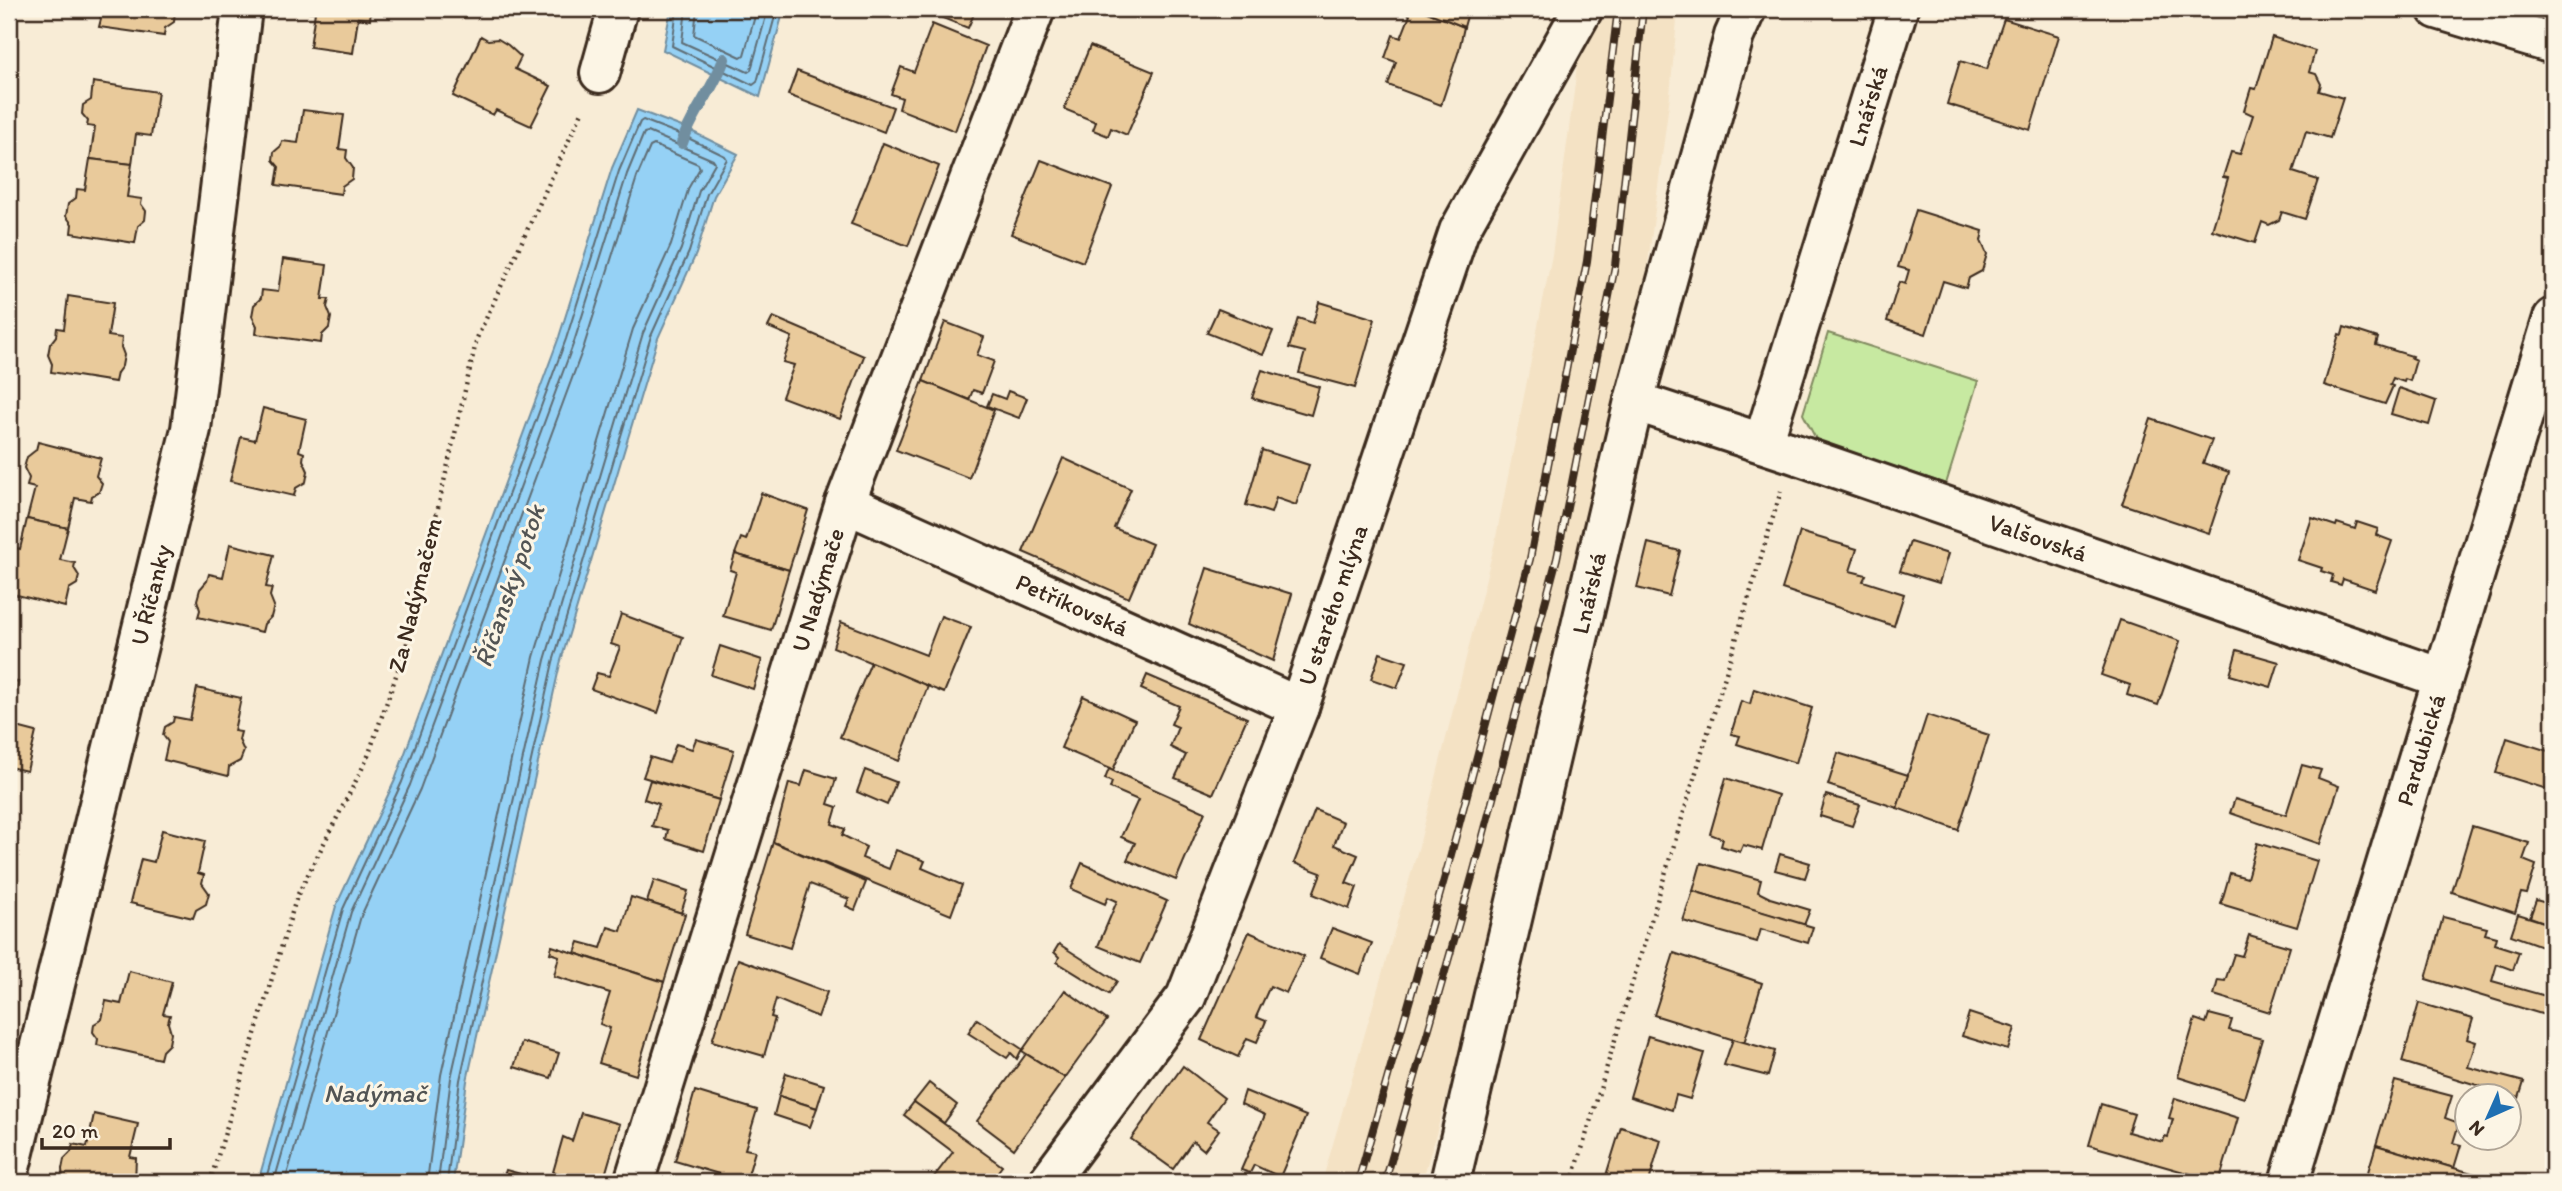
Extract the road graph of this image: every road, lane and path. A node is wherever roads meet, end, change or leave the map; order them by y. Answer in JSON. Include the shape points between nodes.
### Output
{"nodes":[{"id":1,"x":242,"y":9,"type":"edge"},
{"id":2,"x":618,"y":9,"type":"edge"},
{"id":3,"x":1035,"y":9,"type":"edge"},
{"id":4,"x":1583,"y":9,"type":"edge"},
{"id":5,"x":1746,"y":9,"type":"edge"},
{"id":6,"x":1898,"y":9,"type":"edge"},
{"id":7,"x":2437,"y":9,"type":"edge"},
{"id":8,"x":2553,"y":44,"type":"edge"},
{"id":9,"x":600,"y":73,"type":"joint"},
{"id":10,"x":2553,"y":318,"type":"edge"},
{"id":11,"x":1634,"y":401,"type":"junction"},
{"id":12,"x":1778,"y":448,"type":"junction"},
{"id":13,"x":845,"y":503,"type":"junction"},
{"id":14,"x":2442,"y":678,"type":"junction"},
{"id":15,"x":1299,"y":707,"type":"junction"},
{"id":16,"x":9,"y":1172,"type":"edge"},
{"id":17,"x":210,"y":1182,"type":"edge"},
{"id":18,"x":634,"y":1182,"type":"edge"},
{"id":19,"x":1048,"y":1182,"type":"edge"},
{"id":20,"x":1450,"y":1182,"type":"edge"},
{"id":21,"x":1572,"y":1182,"type":"edge"},
{"id":22,"x":2289,"y":1182,"type":"edge"}],
"edges":[{"from":1,"to":16,"type":"street","name":"U Říčanky","via":[[191,429]]},
{"from":2,"to":9,"type":"street"},
{"from":3,"to":13,"type":"street","name":"U Nadýmače"},
{"from":4,"to":15,"type":"street","name":"U starého mlýna","via":[[1459,231]]},
{"from":5,"to":11,"type":"street","name":"Lnářská","via":[[1734,36]]},
{"from":6,"to":12,"type":"street","name":"Lnářská"},
{"from":7,"to":8,"type":"street"},
{"from":9,"to":17,"type":"path","name":"Za Nadýmačem","via":[[477,338],[406,647],[366,759],[297,896]]},
{"from":10,"to":14,"type":"street","name":"Pardubická"},
{"from":11,"to":12,"type":"street","name":"Valšovská"},
{"from":11,"to":20,"type":"street","name":"Lnářská"},
{"from":12,"to":14,"type":"street","name":"Valšovská"},
{"from":12,"to":21,"type":"path"},
{"from":13,"to":15,"type":"street","name":"Petříkovská"},
{"from":13,"to":18,"type":"street","name":"U Nadýmače"},
{"from":14,"to":22,"type":"street","name":"Pardubická"},
{"from":15,"to":19,"type":"street","name":"U starého mlýna","via":[[1186,997]]}]}
